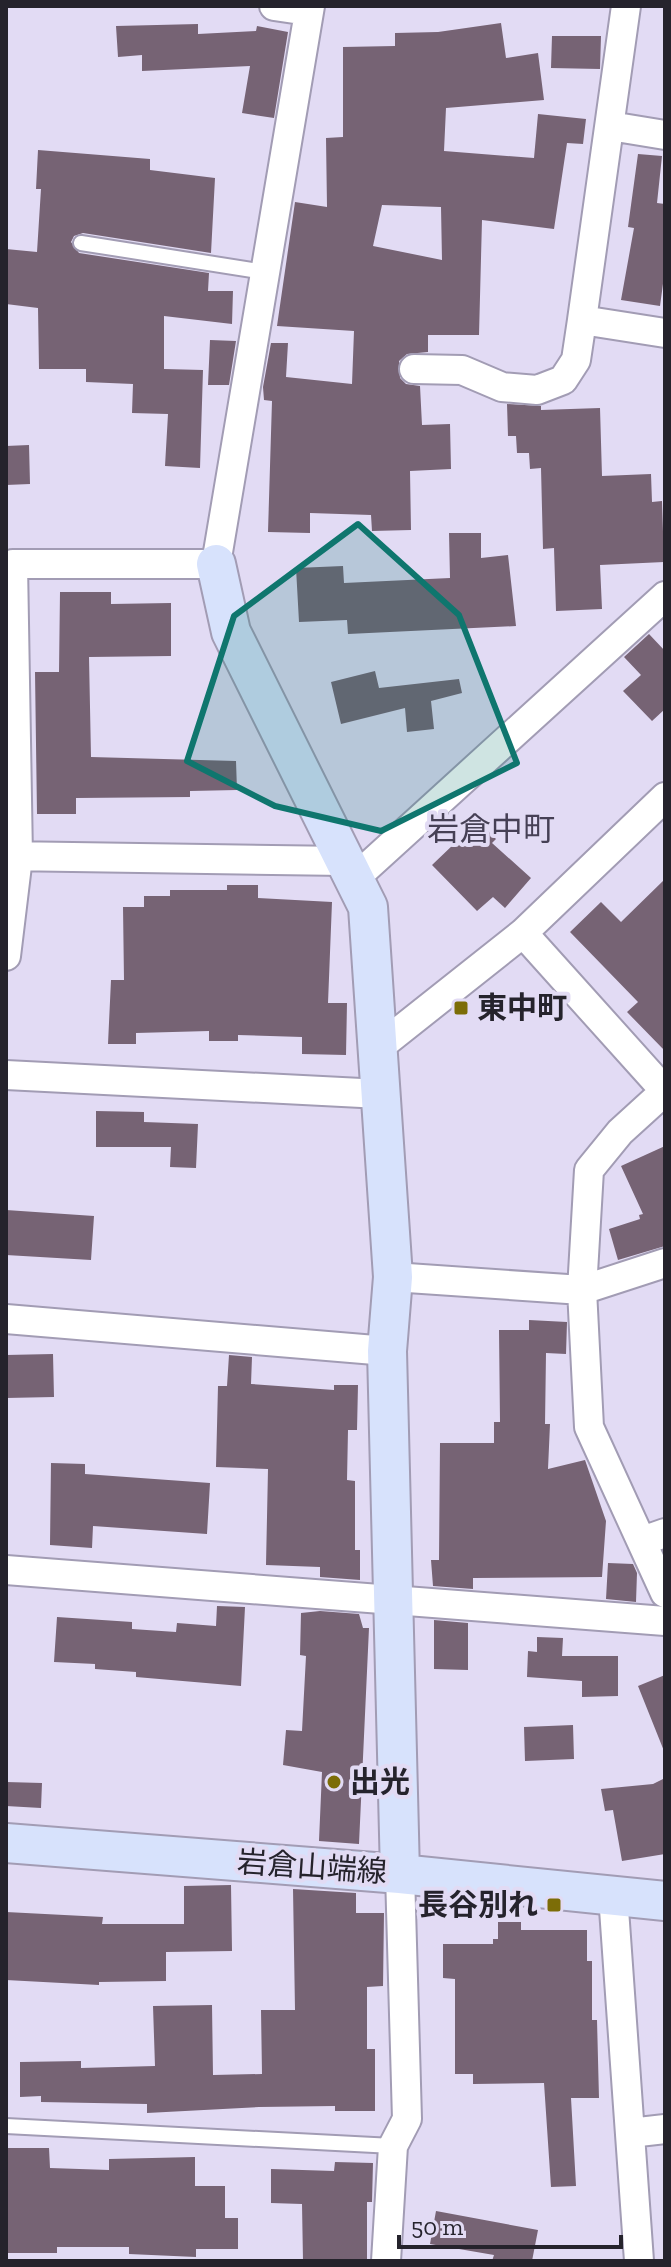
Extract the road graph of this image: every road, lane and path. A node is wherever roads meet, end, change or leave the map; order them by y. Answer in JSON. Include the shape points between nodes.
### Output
{"nodes":[{"id":1,"x":274,"y":6,"type":"edge"},
{"id":2,"x":626,"y":6,"type":"edge"},
{"id":3,"x":309,"y":8,"type":"edge"},
{"id":4,"x":610,"y":126,"type":"junction"},
{"id":5,"x":665,"y":135,"type":"edge"},
{"id":6,"x":81,"y":243,"type":"dead end"},
{"id":7,"x":265,"y":272,"type":"junction"},
{"id":8,"x":582,"y":320,"type":"junction"},
{"id":9,"x":665,"y":333,"type":"edge"},
{"id":10,"x":414,"y":369,"type":"dead end"},
{"id":11,"x":216,"y":564,"type":"junction"},
{"id":12,"x":662,"y":605,"type":"edge"},
{"id":13,"x":665,"y":797,"type":"edge"},
{"id":14,"x":12,"y":857,"type":"edge"},
{"id":15,"x":350,"y":870,"type":"junction"},
{"id":16,"x":523,"y":933,"type":"junction"},
{"id":17,"x":6,"y":956,"type":"edge"},
{"id":18,"x":378,"y":1048,"type":"junction"},
{"id":19,"x":6,"y":1075,"type":"edge"},
{"id":20,"x":665,"y":1091,"type":"edge"},
{"id":21,"x":381,"y":1094,"type":"junction"},
{"id":22,"x":665,"y":1263,"type":"edge"},
{"id":23,"x":393,"y":1277,"type":"junction"},
{"id":24,"x":582,"y":1290,"type":"junction"},
{"id":25,"x":6,"y":1319,"type":"edge"},
{"id":26,"x":387,"y":1351,"type":"junction"},
{"id":27,"x":654,"y":1537,"type":"edge"},
{"id":28,"x":6,"y":1570,"type":"edge"},
{"id":29,"x":665,"y":1593,"type":"edge"},
{"id":30,"x":392,"y":1598,"type":"junction"},
{"id":31,"x":665,"y":1621,"type":"edge"},
{"id":32,"x":6,"y":1843,"type":"edge"},
{"id":33,"x":400,"y":1874,"type":"junction"},
{"id":34,"x":613,"y":1895,"type":"junction"},
{"id":35,"x":665,"y":1901,"type":"edge"},
{"id":36,"x":6,"y":2126,"type":"edge"},
{"id":37,"x":665,"y":2129,"type":"edge"},
{"id":38,"x":630,"y":2133,"type":"junction"},
{"id":39,"x":393,"y":2146,"type":"junction"},
{"id":40,"x":386,"y":2261,"type":"edge"},
{"id":41,"x":639,"y":2261,"type":"edge"}],
"edges":[{"from":1,"to":3,"type":"street"},
{"from":2,"to":4,"type":"street"},
{"from":3,"to":7,"type":"street"},
{"from":4,"to":5,"type":"street"},
{"from":4,"to":8,"type":"street"},
{"from":6,"to":7,"type":"lane"},
{"from":7,"to":11,"type":"street"},
{"from":8,"to":9,"type":"street"},
{"from":8,"to":10,"type":"street","via":[[576,360],[563,380],[537,390],[502,387],[462,370]]},
{"from":11,"to":14,"type":"street","via":[[13,564]]},
{"from":11,"to":15,"type":"street","via":[[231,632]]},
{"from":12,"to":15,"type":"street"},
{"from":13,"to":16,"type":"street"},
{"from":14,"to":15,"type":"street"},
{"from":14,"to":17,"type":"street"},
{"from":15,"to":18,"type":"street","via":[[368,907]]},
{"from":16,"to":18,"type":"street"},
{"from":16,"to":20,"type":"street"},
{"from":18,"to":21,"type":"street"},
{"from":19,"to":21,"type":"street"},
{"from":20,"to":24,"type":"street","via":[[620,1132],[589,1170]]},
{"from":21,"to":23,"type":"street"},
{"from":22,"to":24,"type":"street"},
{"from":23,"to":24,"type":"street"},
{"from":23,"to":26,"type":"street"},
{"from":24,"to":27,"type":"street","via":[[589,1427]]},
{"from":25,"to":26,"type":"street"},
{"from":26,"to":30,"type":"street"},
{"from":27,"to":29,"type":"street"},
{"from":28,"to":30,"type":"street"},
{"from":30,"to":31,"type":"street"},
{"from":30,"to":33,"type":"street"},
{"from":32,"to":33,"type":"street","name":"岩倉山端線"},
{"from":33,"to":34,"type":"street","name":"岩倉山端線"},
{"from":33,"to":39,"type":"street","via":[[407,2119]]},
{"from":34,"to":35,"type":"street","name":"岩倉山端線"},
{"from":34,"to":38,"type":"street"},
{"from":36,"to":39,"type":"lane"},
{"from":37,"to":38,"type":"street"},
{"from":38,"to":41,"type":"street"},
{"from":39,"to":40,"type":"street"}]}
